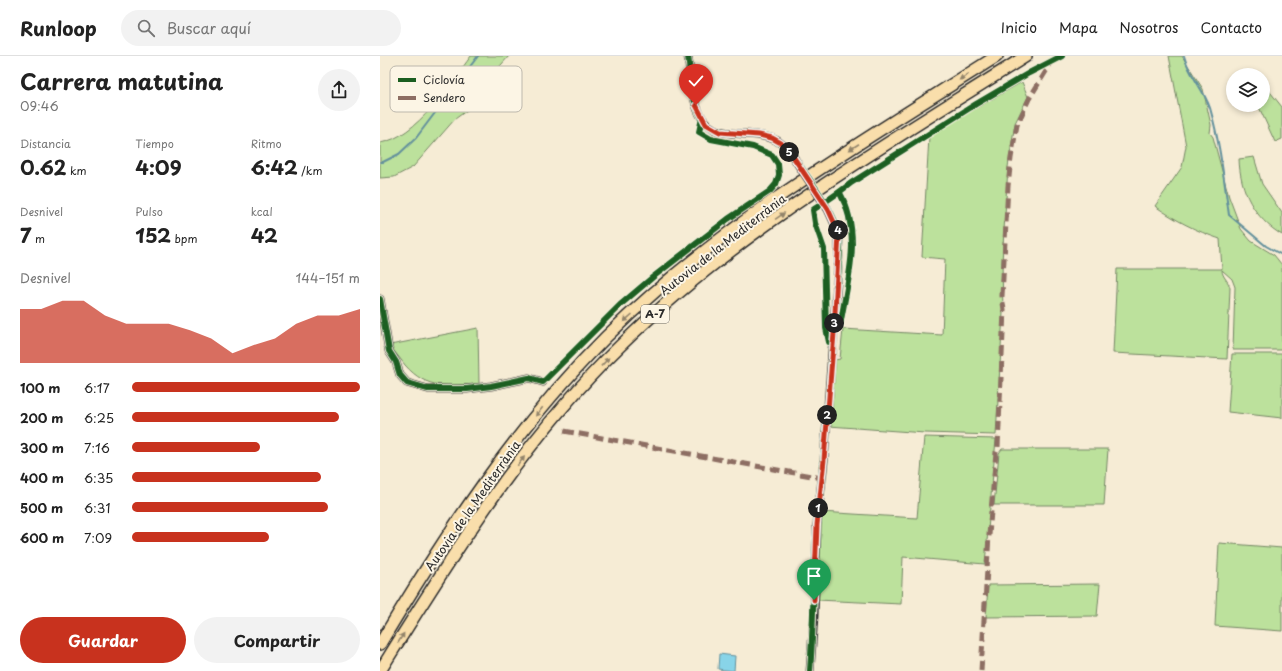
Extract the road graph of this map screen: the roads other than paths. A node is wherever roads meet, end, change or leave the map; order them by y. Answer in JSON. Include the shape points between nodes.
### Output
{"nodes":[{"id":1,"x":688,"y":56,"type":"edge"},
{"id":2,"x":997,"y":56,"type":"edge"},
{"id":3,"x":1026,"y":56,"type":"edge"},
{"id":4,"x":380,"y":299,"type":"edge"},
{"id":5,"x":543,"y":382,"type":"dead end"},
{"id":6,"x":380,"y":644,"type":"edge"},
{"id":7,"x":380,"y":671,"type":"edge"},
{"id":8,"x":810,"y":671,"type":"edge"}],
"edges":[{"from":1,"to":8,"type":"street","bridge":true,"via":[[696,105],[706,124],[720,132],[759,135],[781,143],[828,209],[839,233],[824,460],[817,525]]},
{"from":2,"to":6,"type":"highway","name":"Autovia de la Mediterrània","number":"A-7","one_way":true,"via":[[813,174],[744,222],[671,278],[606,337],[549,399],[484,482],[416,584]]},
{"from":7,"to":3,"type":"highway","name":"Autovia de la Mediterrània","number":"A-7","one_way":true,"via":[[431,589],[498,490],[562,408],[620,346],[685,288],[758,231],[822,186]]},
{"from":4,"to":5,"type":"street","via":[[389,351],[400,375],[407,383],[428,389],[451,389],[491,386],[529,378]]}]}
